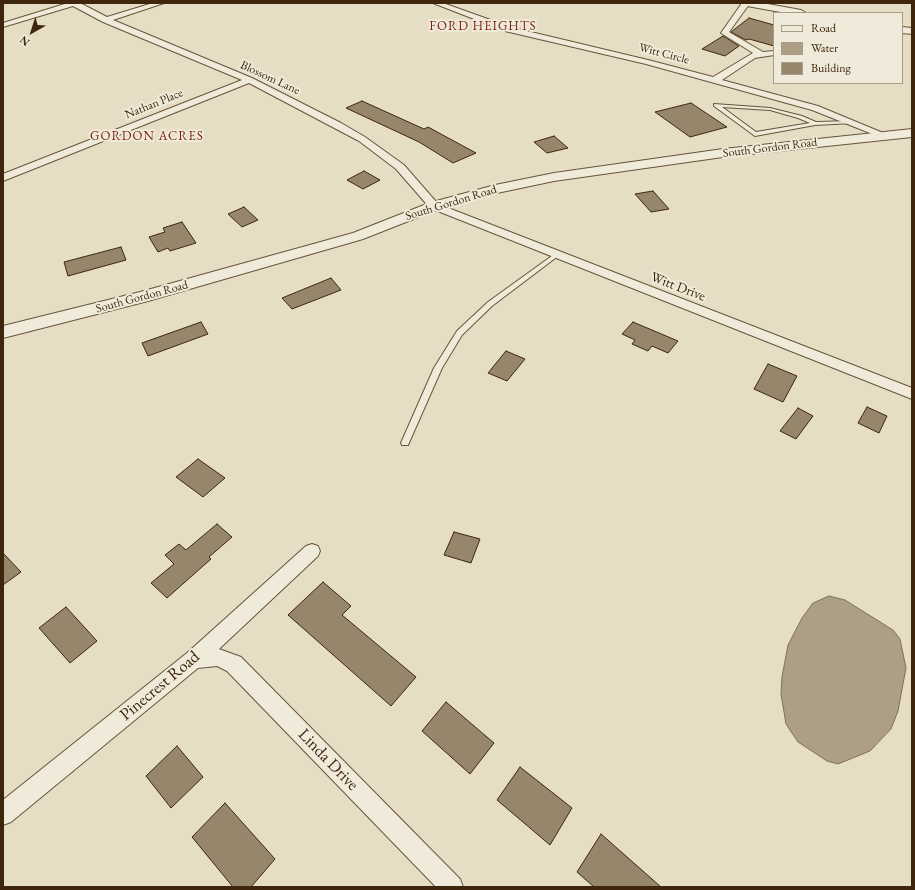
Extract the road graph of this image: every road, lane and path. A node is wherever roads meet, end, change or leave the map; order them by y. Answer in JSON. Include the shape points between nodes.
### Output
{"nodes":[{"id":1,"x":76,"y":3,"type":"edge"},
{"id":2,"x":160,"y":3,"type":"edge"},
{"id":3,"x":437,"y":3,"type":"edge"},
{"id":4,"x":746,"y":3,"type":"edge"},
{"id":5,"x":796,"y":12,"type":"edge"},
{"id":6,"x":106,"y":20,"type":"junction"},
{"id":7,"x":3,"y":25,"type":"edge"},
{"id":8,"x":773,"y":53,"type":"edge"},
{"id":9,"x":760,"y":54,"type":"junction"},
{"id":10,"x":249,"y":80,"type":"junction"},
{"id":11,"x":715,"y":80,"type":"junction"},
{"id":12,"x":853,"y":122,"type":"junction"},
{"id":13,"x":815,"y":124,"type":"junction"},
{"id":14,"x":912,"y":132,"type":"edge"},
{"id":15,"x":883,"y":135,"type":"junction"},
{"id":16,"x":3,"y":178,"type":"edge"},
{"id":17,"x":434,"y":206,"type":"junction"},
{"id":18,"x":556,"y":255,"type":"junction"},
{"id":19,"x":3,"y":332,"type":"edge"},
{"id":20,"x":912,"y":394,"type":"edge"},
{"id":21,"x":405,"y":443,"type":"dead end"},
{"id":22,"x":312,"y":551,"type":"dead end"},
{"id":23,"x":194,"y":659,"type":"junction"},
{"id":24,"x":3,"y":814,"type":"edge"},
{"id":25,"x":452,"y":887,"type":"edge"}],
"edges":[{"from":1,"to":6,"type":"street","name":"Blossom Lane"},
{"from":1,"to":7,"type":"street"},
{"from":2,"to":6,"type":"street"},
{"from":3,"to":11,"type":"street","name":"Witt Circle","via":[[514,31]]},
{"from":4,"to":5,"type":"street"},
{"from":4,"to":9,"type":"street","via":[[725,33]]},
{"from":6,"to":10,"type":"street","name":"Blossom Lane"},
{"from":8,"to":9,"type":"street"},
{"from":9,"to":11,"type":"street"},
{"from":10,"to":16,"type":"street","name":"Nathan Place"},
{"from":10,"to":17,"type":"street","name":"Blossom Lane","via":[[362,139],[400,167]]},
{"from":11,"to":12,"type":"street","name":"Witt Circle","via":[[815,108]]},
{"from":12,"to":13,"type":"lane"},
{"from":12,"to":15,"type":"street","name":"Witt Circle"},
{"from":13,"to":13,"type":"lane","via":[[755,134],[716,105],[770,109]]},
{"from":14,"to":15,"type":"street","name":"South Gordon Road"},
{"from":15,"to":17,"type":"street","name":"South Gordon Road","via":[[554,177],[495,189]]},
{"from":17,"to":18,"type":"street","name":"Witt Drive"},
{"from":17,"to":19,"type":"street","name":"South Gordon Road","via":[[351,238],[142,297]]},
{"from":18,"to":20,"type":"street","name":"Witt Drive"},
{"from":18,"to":21,"type":"lane","via":[[490,304],[459,333],[438,368]]},
{"from":22,"to":23,"type":"street","name":"Pinecrest Road"},
{"from":23,"to":24,"type":"street","name":"Pinecrest Road"},
{"from":23,"to":25,"type":"street","name":"Linda Drive","via":[[217,657],[234,664]]}]}
